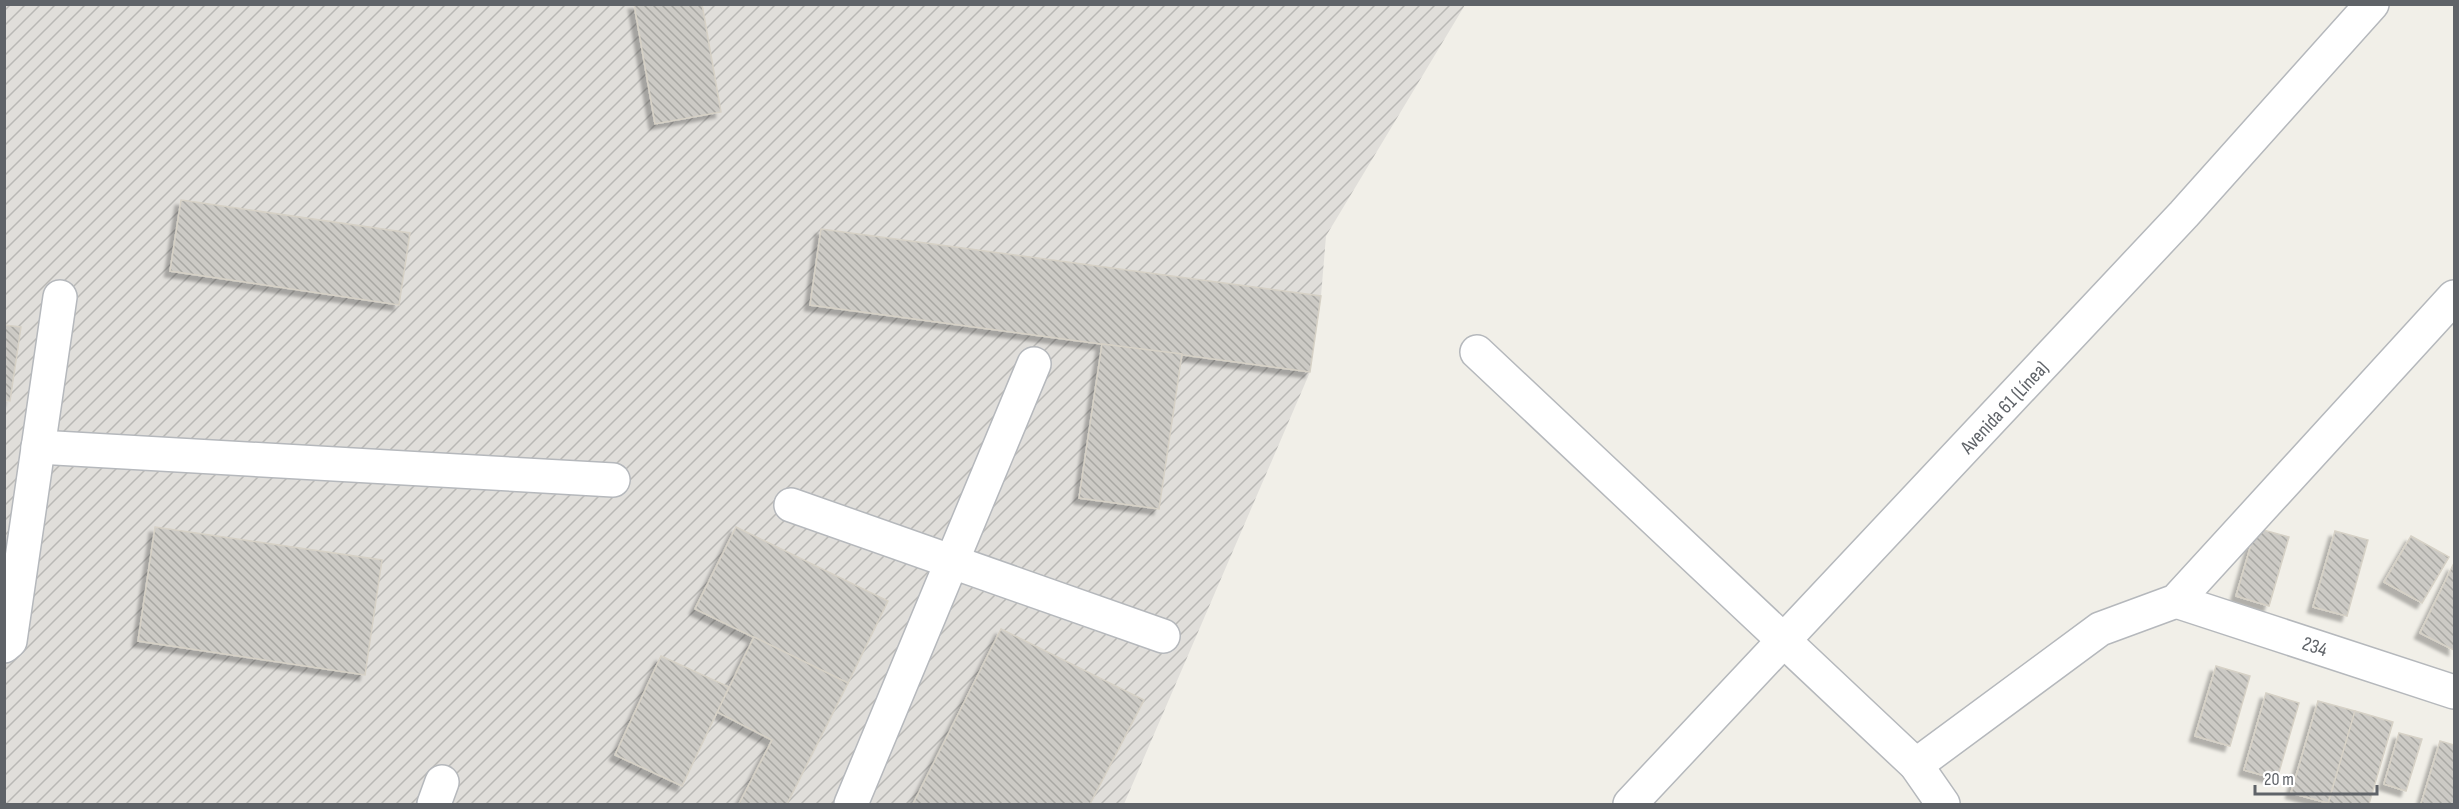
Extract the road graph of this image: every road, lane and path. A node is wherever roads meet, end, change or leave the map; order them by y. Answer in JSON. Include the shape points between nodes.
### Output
{"nodes":[{"id":1,"x":2372,"y":4,"type":"edge"},
{"id":2,"x":60,"y":297,"type":"dead end"},
{"id":3,"x":2454,"y":297,"type":"edge"},
{"id":4,"x":1477,"y":351,"type":"dead end"},
{"id":5,"x":1034,"y":364,"type":"dead end"},
{"id":6,"x":38,"y":447,"type":"junction"},
{"id":7,"x":614,"y":480,"type":"dead end"},
{"id":8,"x":791,"y":505,"type":"dead end"},
{"id":9,"x":952,"y":562,"type":"junction"},
{"id":10,"x":2176,"y":601,"type":"junction"},
{"id":11,"x":1163,"y":636,"type":"dead end"},
{"id":12,"x":1785,"y":640,"type":"junction"},
{"id":13,"x":4,"y":646,"type":"edge"},
{"id":14,"x":2454,"y":692,"type":"edge"},
{"id":15,"x":1916,"y":765,"type":"junction"},
{"id":16,"x":851,"y":804,"type":"edge"},
{"id":17,"x":1630,"y":804,"type":"edge"},
{"id":18,"x":1943,"y":804,"type":"edge"}],
"edges":[{"from":1,"to":12,"type":"street","name":"Avenida 61 (Línea)","via":[[2184,214]]},
{"from":2,"to":6,"type":"street"},
{"from":3,"to":10,"type":"street"},
{"from":4,"to":12,"type":"street"},
{"from":5,"to":9,"type":"street"},
{"from":6,"to":7,"type":"street"},
{"from":6,"to":13,"type":"street","via":[[10,641]]},
{"from":8,"to":9,"type":"street"},
{"from":9,"to":11,"type":"street"},
{"from":9,"to":16,"type":"street"},
{"from":10,"to":14,"type":"street","name":"234"},
{"from":10,"to":15,"type":"street","via":[[2100,630]]},
{"from":12,"to":15,"type":"street"},
{"from":12,"to":17,"type":"street","name":"Avenida 61 (Línea)"},
{"from":15,"to":18,"type":"street"}]}
